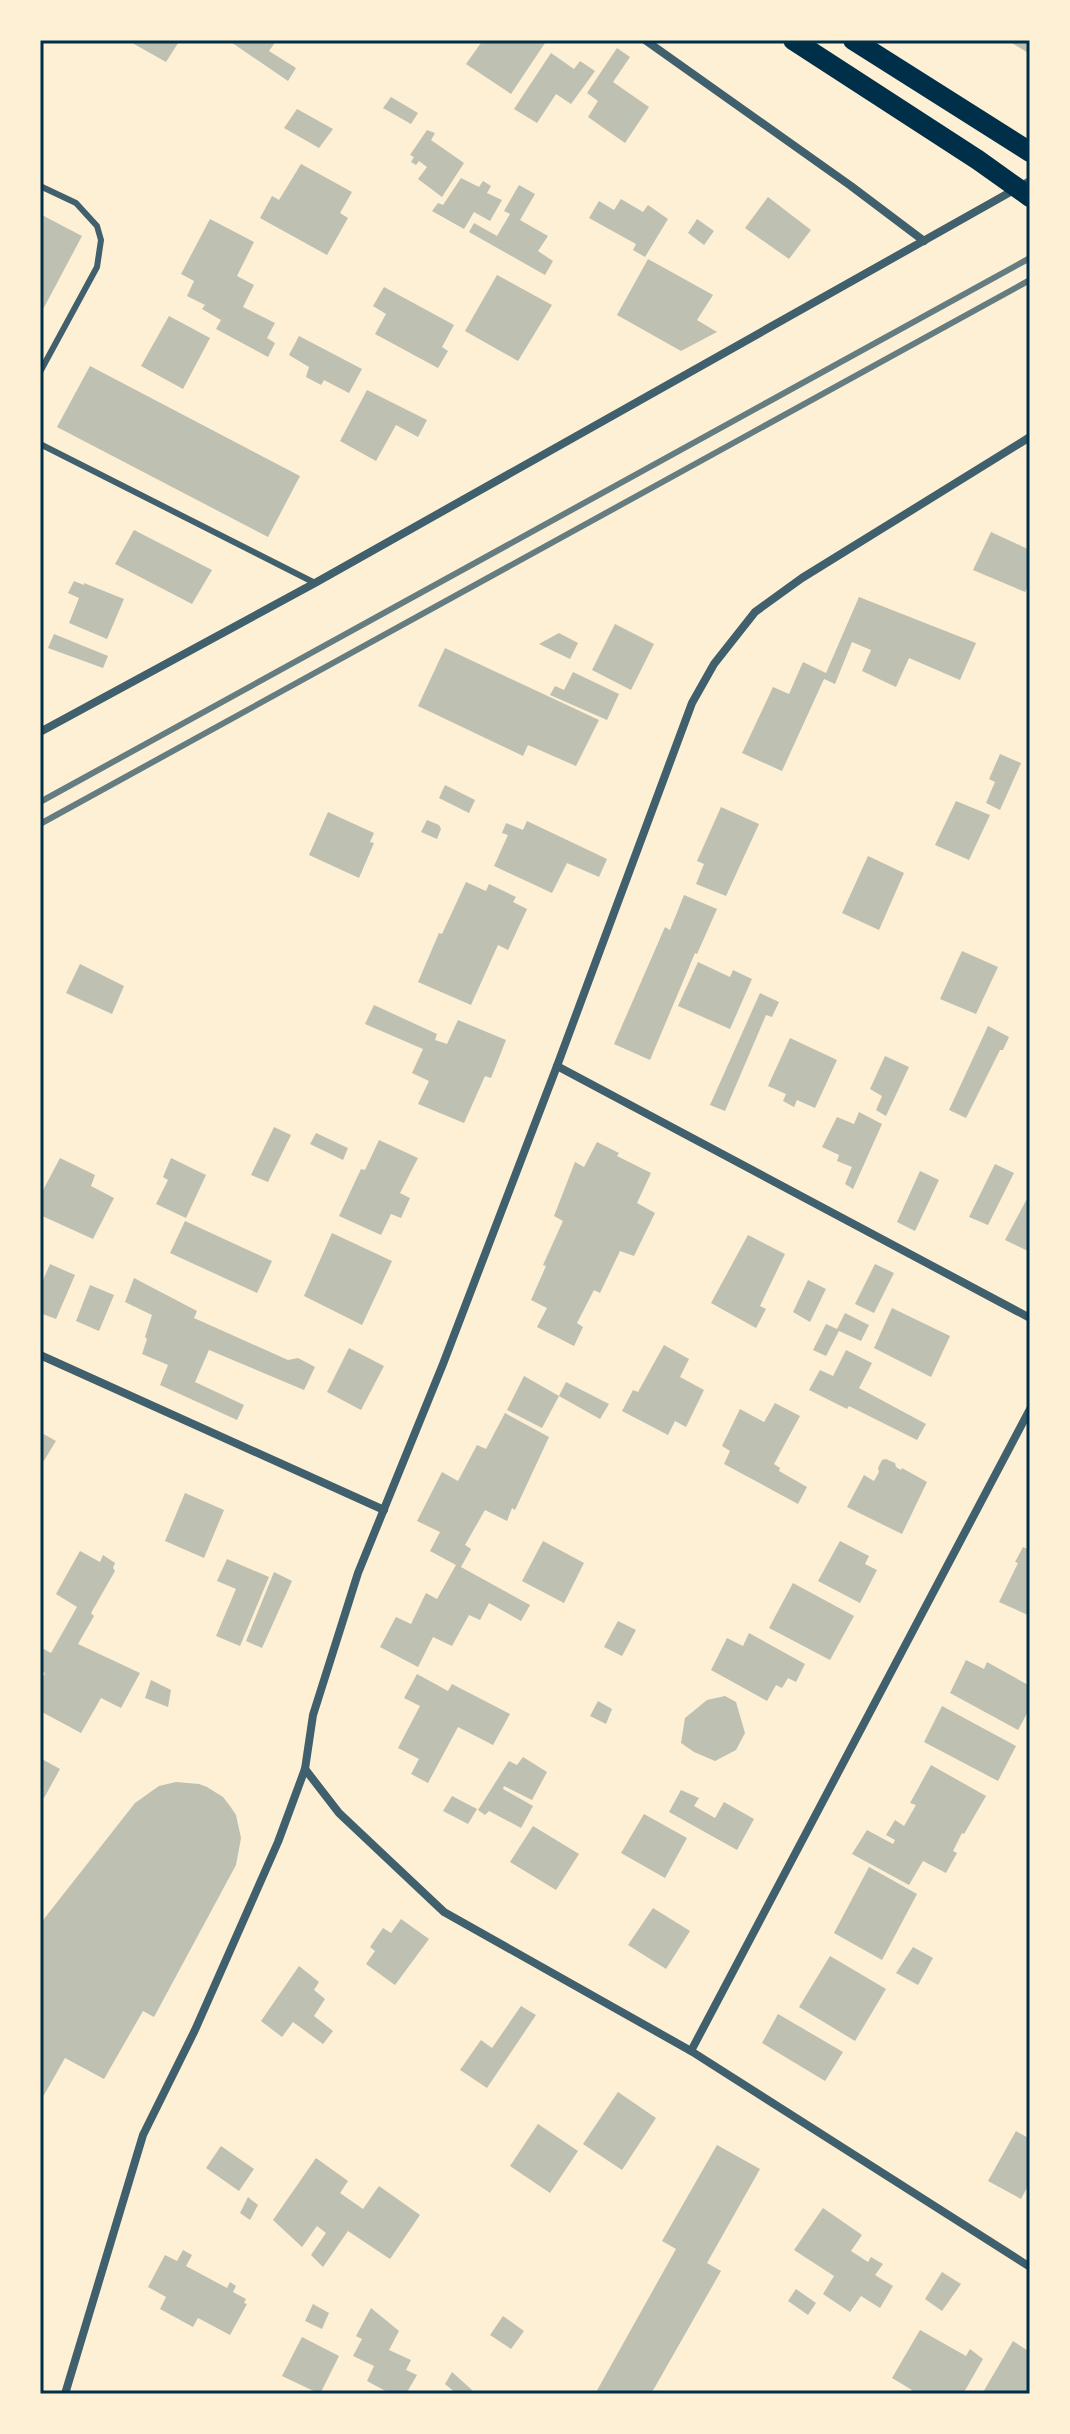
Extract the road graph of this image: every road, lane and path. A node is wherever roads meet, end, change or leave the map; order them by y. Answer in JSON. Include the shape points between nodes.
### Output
{"nodes":[{"id":1,"x":645,"y":40,"type":"edge"},
{"id":2,"x":793,"y":40,"type":"edge"},
{"id":3,"x":853,"y":40,"type":"edge"},
{"id":4,"x":1030,"y":152,"type":"edge"},
{"id":5,"x":1030,"y":181,"type":"edge"},
{"id":6,"x":40,"y":186,"type":"edge"},
{"id":7,"x":1030,"y":197,"type":"edge"},
{"id":8,"x":924,"y":241,"type":"junction"},
{"id":9,"x":40,"y":372,"type":"edge"},
{"id":10,"x":1030,"y":437,"type":"edge"},
{"id":11,"x":40,"y":444,"type":"edge"},
{"id":12,"x":315,"y":583,"type":"junction"},
{"id":13,"x":40,"y":732,"type":"edge"},
{"id":14,"x":557,"y":1066,"type":"junction"},
{"id":15,"x":1030,"y":1318,"type":"edge"},
{"id":16,"x":40,"y":1355,"type":"edge"},
{"id":17,"x":1030,"y":1409,"type":"edge"},
{"id":18,"x":384,"y":1510,"type":"junction"},
{"id":19,"x":305,"y":1769,"type":"junction"},
{"id":20,"x":691,"y":2051,"type":"junction"},
{"id":21,"x":1030,"y":2267,"type":"edge"},
{"id":22,"x":65,"y":2394,"type":"edge"}],
"edges":[{"from":1,"to":8,"type":"street"},
{"from":2,"to":7,"type":"main road"},
{"from":3,"to":4,"type":"main road"},
{"from":5,"to":8,"type":"street"},
{"from":6,"to":9,"type":"lane","via":[[76,203],[97,226],[101,240],[97,267]]},
{"from":8,"to":12,"type":"street"},
{"from":10,"to":14,"type":"street","via":[[755,612],[714,664],[692,703]]},
{"from":11,"to":12,"type":"lane"},
{"from":12,"to":13,"type":"street"},
{"from":14,"to":15,"type":"street"},
{"from":14,"to":18,"type":"street"},
{"from":16,"to":18,"type":"street"},
{"from":17,"to":20,"type":"street"},
{"from":18,"to":19,"type":"street","via":[[313,1715]]},
{"from":19,"to":20,"type":"street","via":[[339,1813],[444,1912]]},
{"from":19,"to":22,"type":"street","via":[[195,2030],[143,2135]]},
{"from":20,"to":21,"type":"street"}]}
